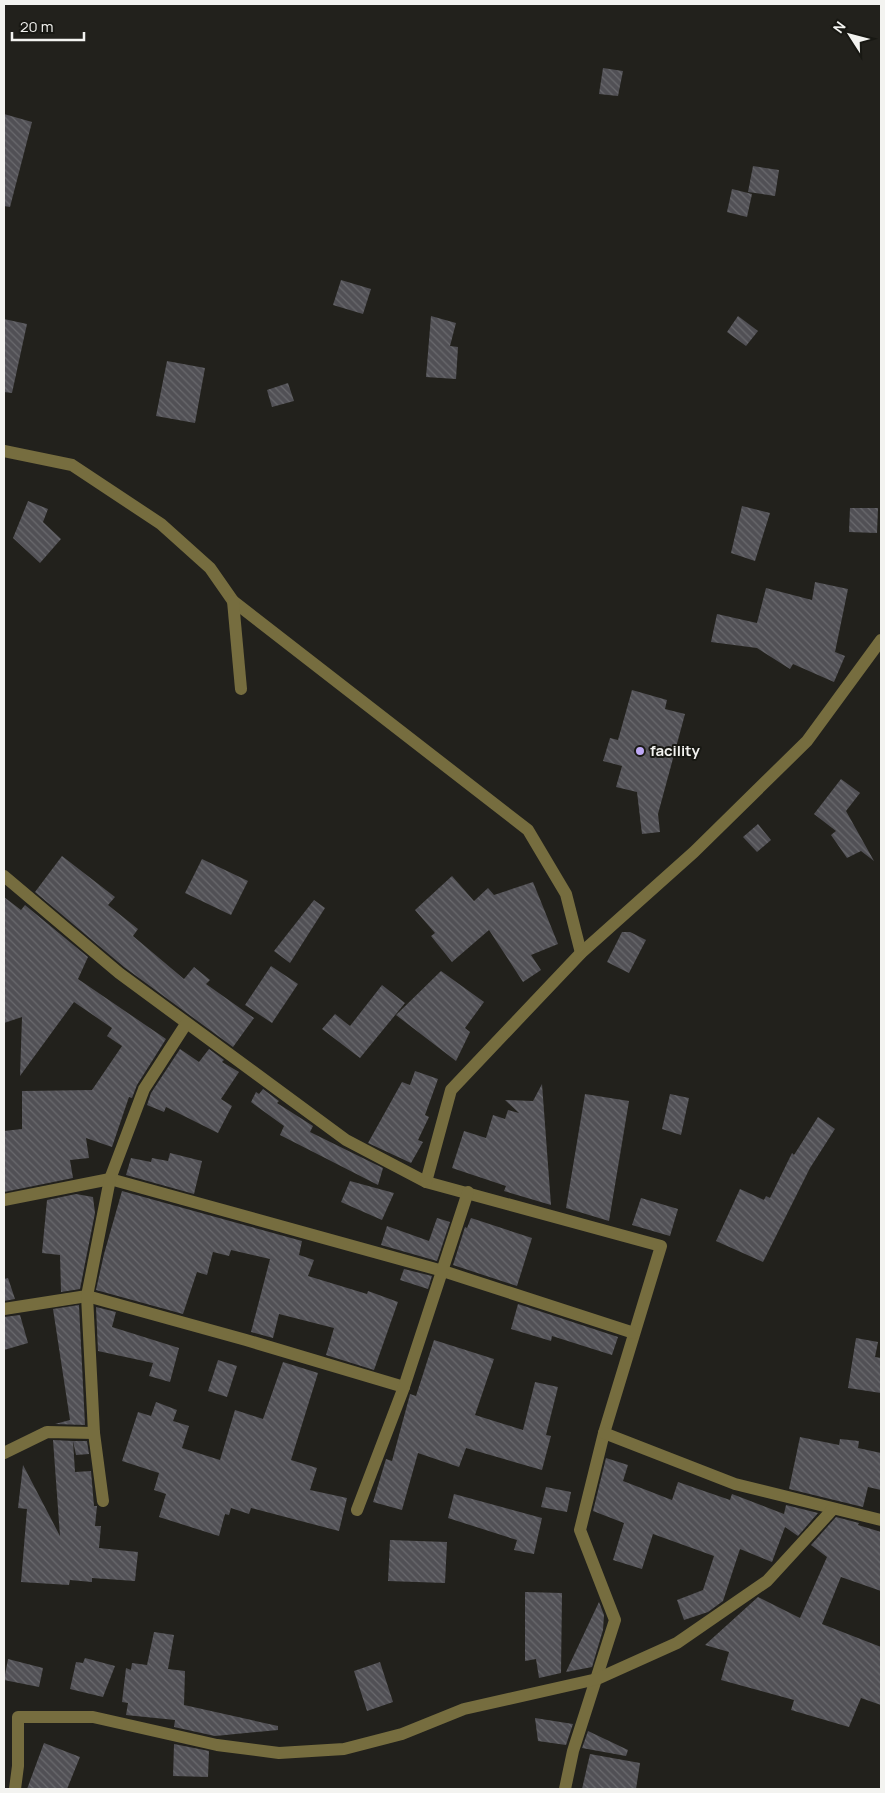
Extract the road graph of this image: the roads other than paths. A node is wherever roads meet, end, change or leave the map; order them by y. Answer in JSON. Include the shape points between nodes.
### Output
{"nodes":[{"id":1,"x":4,"y":451,"type":"edge"},
{"id":2,"x":233,"y":601,"type":"junction"},
{"id":3,"x":881,"y":640,"type":"edge"},
{"id":4,"x":241,"y":689,"type":"dead end"},
{"id":5,"x":4,"y":876,"type":"edge"},
{"id":6,"x":581,"y":953,"type":"junction"},
{"id":7,"x":186,"y":1024,"type":"junction"},
{"id":8,"x":110,"y":1179,"type":"junction"},
{"id":9,"x":426,"y":1182,"type":"junction"},
{"id":10,"x":468,"y":1192,"type":"junction"},
{"id":11,"x":4,"y":1200,"type":"edge"},
{"id":12,"x":444,"y":1271,"type":"junction"},
{"id":13,"x":87,"y":1296,"type":"junction"},
{"id":14,"x":4,"y":1309,"type":"edge"},
{"id":15,"x":634,"y":1333,"type":"junction"},
{"id":16,"x":404,"y":1387,"type":"junction"},
{"id":17,"x":94,"y":1433,"type":"junction"},
{"id":18,"x":604,"y":1433,"type":"junction"},
{"id":19,"x":4,"y":1453,"type":"edge"},
{"id":20,"x":104,"y":1501,"type":"dead end"},
{"id":21,"x":832,"y":1509,"type":"junction"},
{"id":22,"x":357,"y":1510,"type":"dead end"},
{"id":23,"x":881,"y":1520,"type":"edge"},
{"id":24,"x":597,"y":1679,"type":"junction"},
{"id":25,"x":15,"y":1789,"type":"edge"},
{"id":26,"x":564,"y":1789,"type":"edge"}],
"edges":[{"from":1,"to":2,"type":"street","via":[[72,465],[161,524],[210,568]]},
{"from":2,"to":4,"type":"street"},
{"from":2,"to":6,"type":"street","via":[[528,830],[566,894]]},
{"from":3,"to":6,"type":"street","via":[[807,741],[694,852]]},
{"from":5,"to":7,"type":"street"},
{"from":6,"to":9,"type":"street","via":[[451,1090]]},
{"from":7,"to":8,"type":"street","via":[[144,1089]]},
{"from":7,"to":9,"type":"street","via":[[346,1140]]},
{"from":8,"to":11,"type":"street"},
{"from":8,"to":12,"type":"street"},
{"from":8,"to":13,"type":"street"},
{"from":9,"to":10,"type":"street"},
{"from":10,"to":12,"type":"street"},
{"from":10,"to":15,"type":"street","via":[[661,1246]]},
{"from":12,"to":15,"type":"street"},
{"from":12,"to":16,"type":"street"},
{"from":13,"to":14,"type":"street"},
{"from":13,"to":16,"type":"street"},
{"from":13,"to":17,"type":"street"},
{"from":15,"to":18,"type":"street"},
{"from":16,"to":22,"type":"street"},
{"from":17,"to":19,"type":"street","via":[[46,1432]]},
{"from":17,"to":20,"type":"street"},
{"from":18,"to":21,"type":"street","via":[[735,1484]]},
{"from":18,"to":24,"type":"street","via":[[580,1530],[615,1620]]},
{"from":21,"to":23,"type":"street"},
{"from":21,"to":24,"type":"street","via":[[767,1581],[677,1643]]},
{"from":24,"to":25,"type":"street","via":[[464,1709],[402,1734],[344,1749],[279,1753],[217,1745],[93,1717],[18,1717]]},
{"from":24,"to":26,"type":"street"}]}
